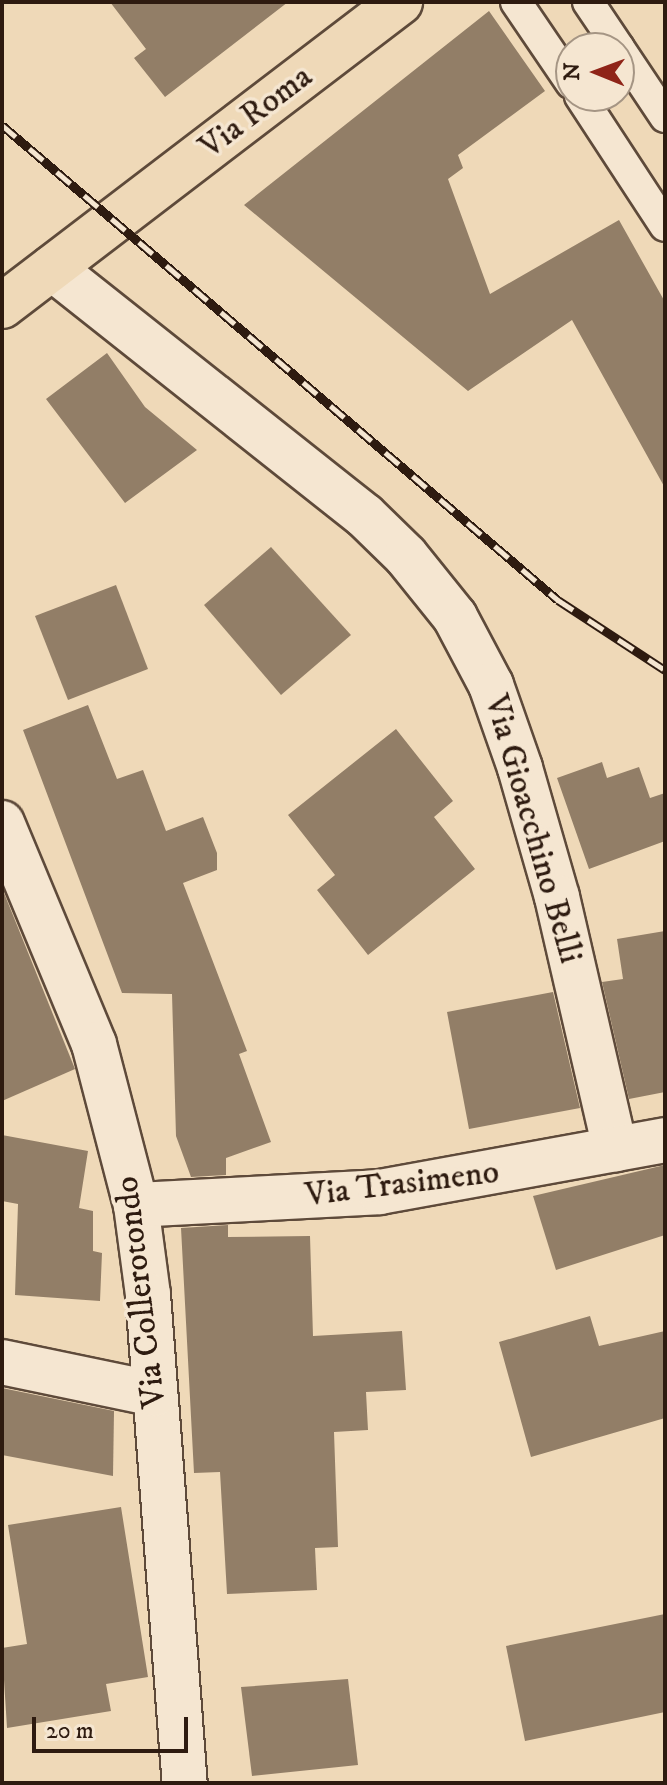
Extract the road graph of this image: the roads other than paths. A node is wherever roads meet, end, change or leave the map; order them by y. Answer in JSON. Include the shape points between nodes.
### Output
{"nodes":[{"id":1,"x":400,"y":2,"type":"edge"},
{"id":2,"x":516,"y":2,"type":"edge"},
{"id":3,"x":588,"y":2,"type":"edge"},
{"id":4,"x":608,"y":32,"type":"edge"},
{"id":5,"x":555,"y":59,"type":"edge"},
{"id":6,"x":635,"y":72,"type":"edge"},
{"id":7,"x":590,"y":112,"type":"edge"},
{"id":8,"x":665,"y":117,"type":"edge"},
{"id":9,"x":665,"y":226,"type":"edge"},
{"id":10,"x":52,"y":268,"type":"junction"},
{"id":11,"x":2,"y":306,"type":"edge"},
{"id":12,"x":2,"y":823,"type":"edge"},
{"id":13,"x":665,"y":1140,"type":"edge"},
{"id":14,"x":615,"y":1149,"type":"junction"},
{"id":15,"x":136,"y":1205,"type":"junction"},
{"id":16,"x":2,"y":1362,"type":"edge"},
{"id":17,"x":155,"y":1394,"type":"junction"},
{"id":18,"x":185,"y":1783,"type":"edge"}],
"edges":[{"from":1,"to":10,"type":"main road","name":"Via Roma"},
{"from":2,"to":5,"type":"lane"},
{"from":3,"to":4,"type":"lane"},
{"from":6,"to":8,"type":"lane"},
{"from":7,"to":9,"type":"lane"},
{"from":10,"to":11,"type":"main road","name":"Via Roma"},
{"from":10,"to":14,"type":"street","name":"Via Gioacchino Belli","via":[[365,516],[455,617],[491,685],[516,753],[557,897]]},
{"from":12,"to":15,"type":"street","name":"Via Collerotondo","via":[[94,1044]]},
{"from":13,"to":14,"type":"street","name":"Via Trasimeno"},
{"from":14,"to":15,"type":"street","name":"Via Trasimeno","via":[[380,1192]]},
{"from":15,"to":17,"type":"street","name":"Via Collerotondo"},
{"from":16,"to":17,"type":"street"},
{"from":17,"to":18,"type":"street","name":"Via Collerotondo"}]}
